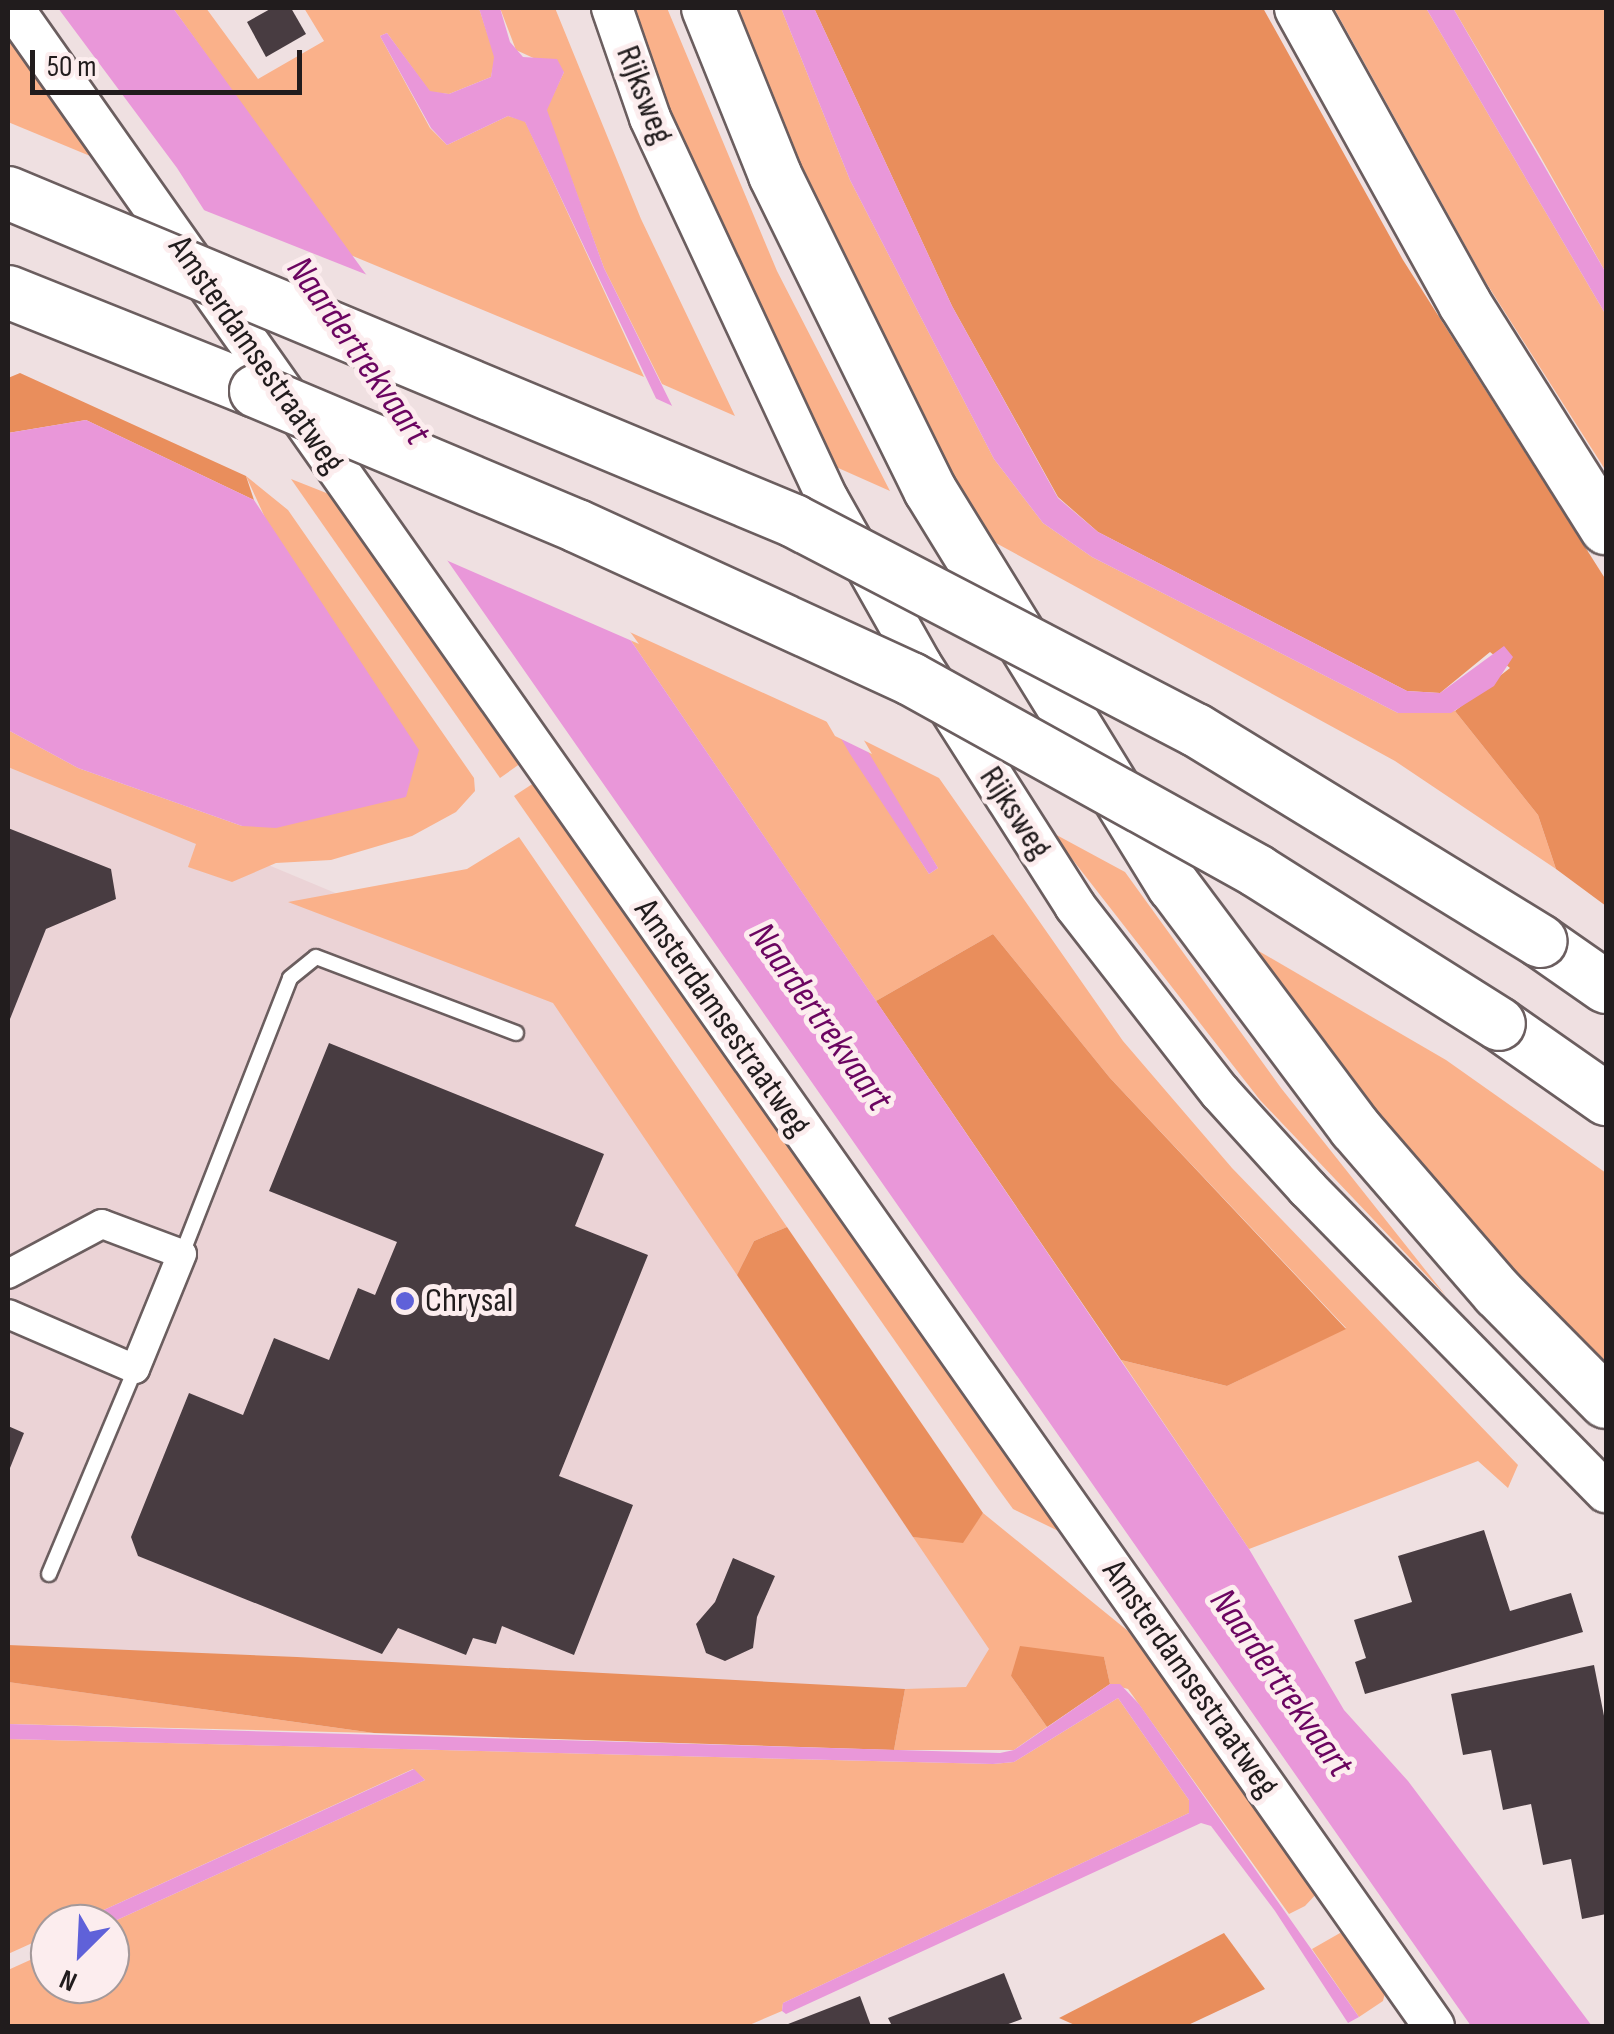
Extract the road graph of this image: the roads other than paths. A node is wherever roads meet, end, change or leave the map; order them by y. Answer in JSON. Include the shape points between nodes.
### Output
{"nodes":[{"id":1,"x":13,"y":8,"type":"edge"},
{"id":2,"x":612,"y":8,"type":"edge"},
{"id":3,"x":708,"y":8,"type":"edge"},
{"id":4,"x":1301,"y":8,"type":"edge"},
{"id":5,"x":8,"y":193,"type":"edge"},
{"id":6,"x":8,"y":292,"type":"edge"},
{"id":7,"x":8,"y":326,"type":"edge"},
{"id":8,"x":256,"y":391,"type":"junction"},
{"id":9,"x":1606,"y":528,"type":"edge"},
{"id":10,"x":1606,"y":987,"type":"edge"},
{"id":11,"x":516,"y":1032,"type":"dead end"},
{"id":12,"x":1606,"y":1099,"type":"edge"},
{"id":13,"x":182,"y":1254,"type":"junction"},
{"id":14,"x":8,"y":1274,"type":"edge"},
{"id":15,"x":8,"y":1314,"type":"edge"},
{"id":16,"x":135,"y":1369,"type":"junction"},
{"id":17,"x":1606,"y":1402,"type":"edge"},
{"id":18,"x":1606,"y":1492,"type":"edge"},
{"id":19,"x":48,"y":1574,"type":"dead end"},
{"id":20,"x":1434,"y":2026,"type":"edge"}],
"edges":[{"from":1,"to":20,"type":"street","name":"Amsterdamsestraatweg"},
{"from":2,"to":18,"type":"street","name":"Rijksweg","via":[[650,118],[828,499],[920,664],[1075,906],[1232,1106],[1402,1290]]},
{"from":3,"to":17,"type":"highway","via":[[775,176],[930,490],[1164,870],[1355,1128],[1498,1294]]},
{"from":4,"to":9,"type":"highway","via":[[1465,304]]},
{"from":5,"to":10,"type":"highway","bridge":true,"via":[[794,521],[1196,730]]},
{"from":6,"to":8,"type":"highway"},
{"from":7,"to":8,"type":"highway"},
{"from":8,"to":12,"type":"highway","bridge":true,"via":[[577,526],[927,688],[1256,871]]},
{"from":11,"to":13,"type":"lane","via":[[316,957],[290,978]]},
{"from":13,"to":14,"type":"street","via":[[102,1224]]},
{"from":13,"to":16,"type":"street"},
{"from":15,"to":16,"type":"street"},
{"from":16,"to":19,"type":"lane"}]}
